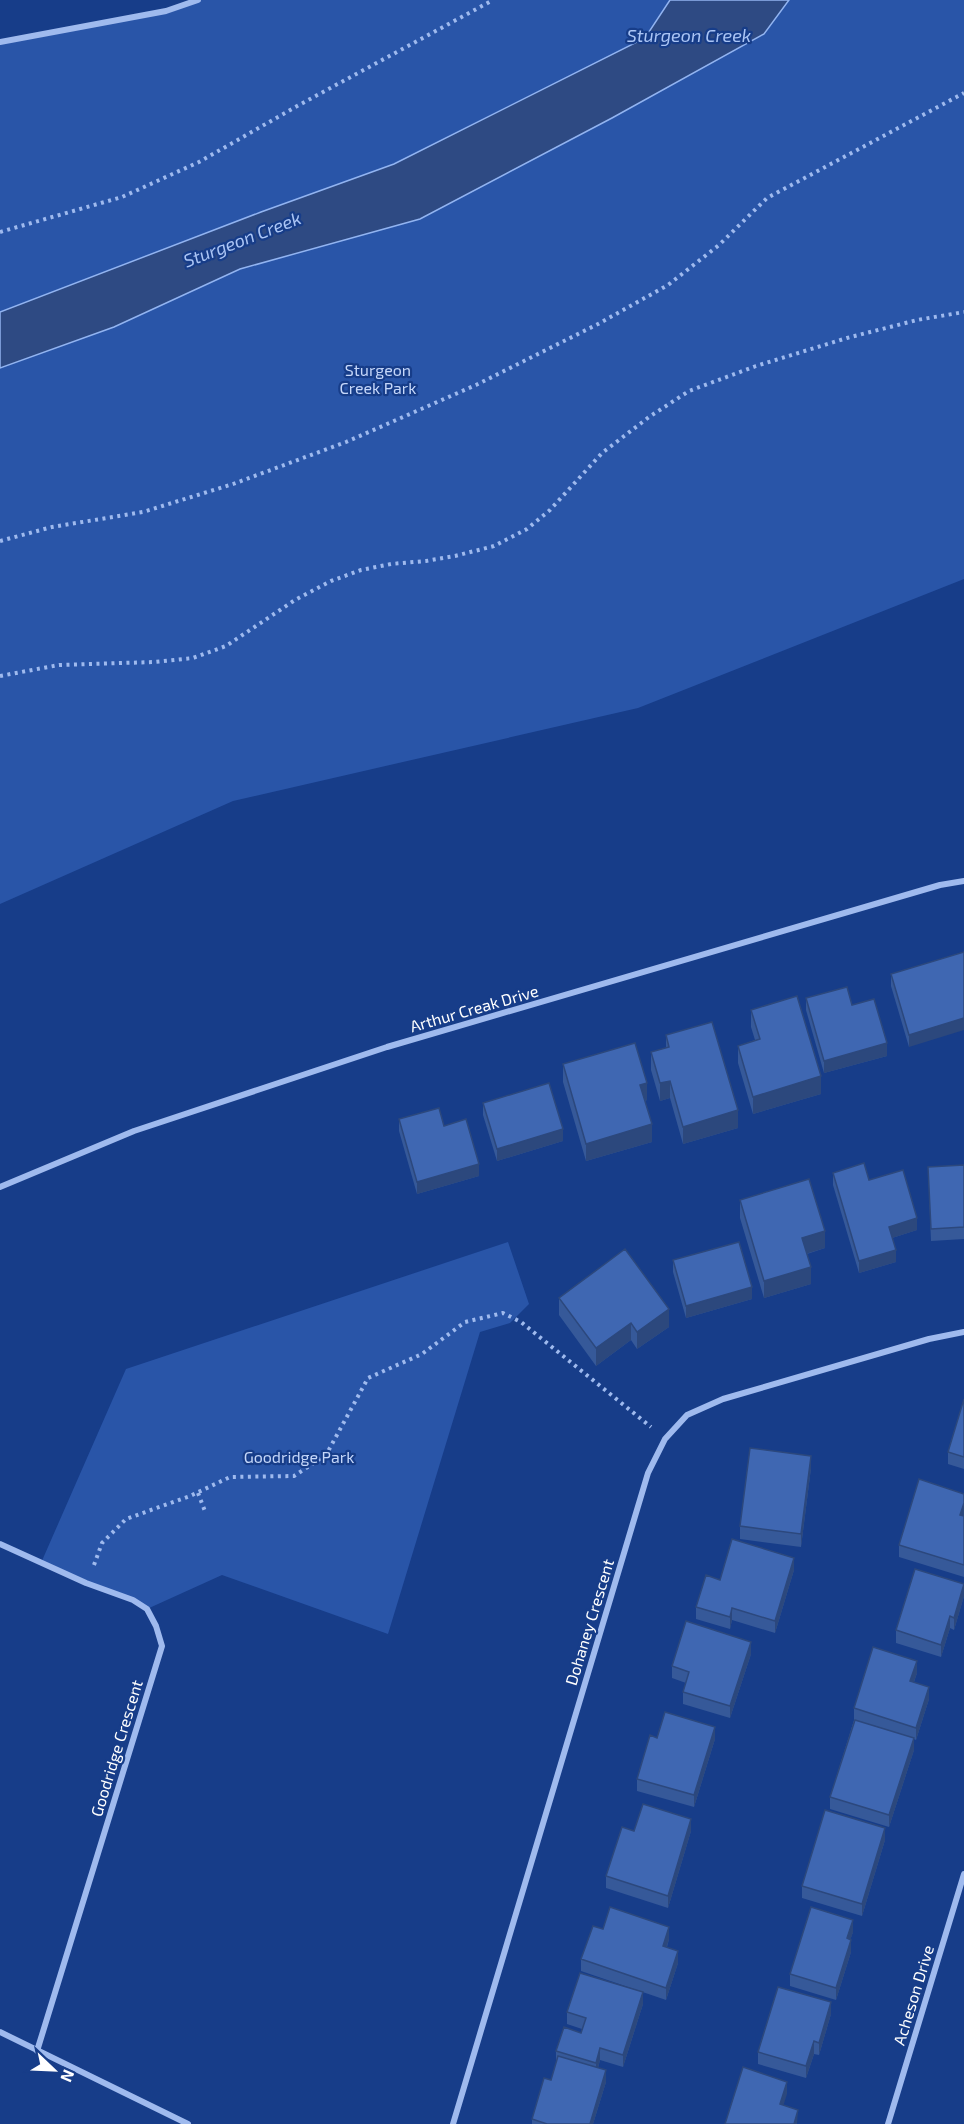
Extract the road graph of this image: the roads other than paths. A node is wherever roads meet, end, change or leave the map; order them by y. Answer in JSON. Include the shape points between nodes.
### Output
{"nodes":[{"id":1,"x":198,"y":0,"type":"edge"},
{"id":2,"x":0,"y":42,"type":"edge"},
{"id":3,"x":964,"y":881,"type":"edge"},
{"id":4,"x":0,"y":1187,"type":"edge"},
{"id":5,"x":964,"y":1332,"type":"edge"},
{"id":6,"x":0,"y":1544,"type":"edge"},
{"id":7,"x":964,"y":1874,"type":"edge"},
{"id":8,"x":0,"y":2032,"type":"edge"},
{"id":9,"x":37,"y":2050,"type":"junction"},
{"id":10,"x":188,"y":2124,"type":"edge"},
{"id":11,"x":453,"y":2124,"type":"edge"},
{"id":12,"x":888,"y":2124,"type":"edge"}],
"edges":[{"from":1,"to":2,"type":"street","via":[[166,10]]},
{"from":3,"to":4,"type":"street","name":"Arthur Creak Drive","via":[[387,1047],[134,1131]]},
{"from":5,"to":11,"type":"street","name":"Dohaney Crescent","via":[[723,1399],[687,1415],[665,1439],[648,1473]]},
{"from":6,"to":9,"type":"street","name":"Goodridge Crescent","via":[[133,1600],[147,1609],[162,1647]]},
{"from":7,"to":12,"type":"street","name":"Acheson Drive"},
{"from":8,"to":9,"type":"street"},
{"from":9,"to":10,"type":"street"}]}
